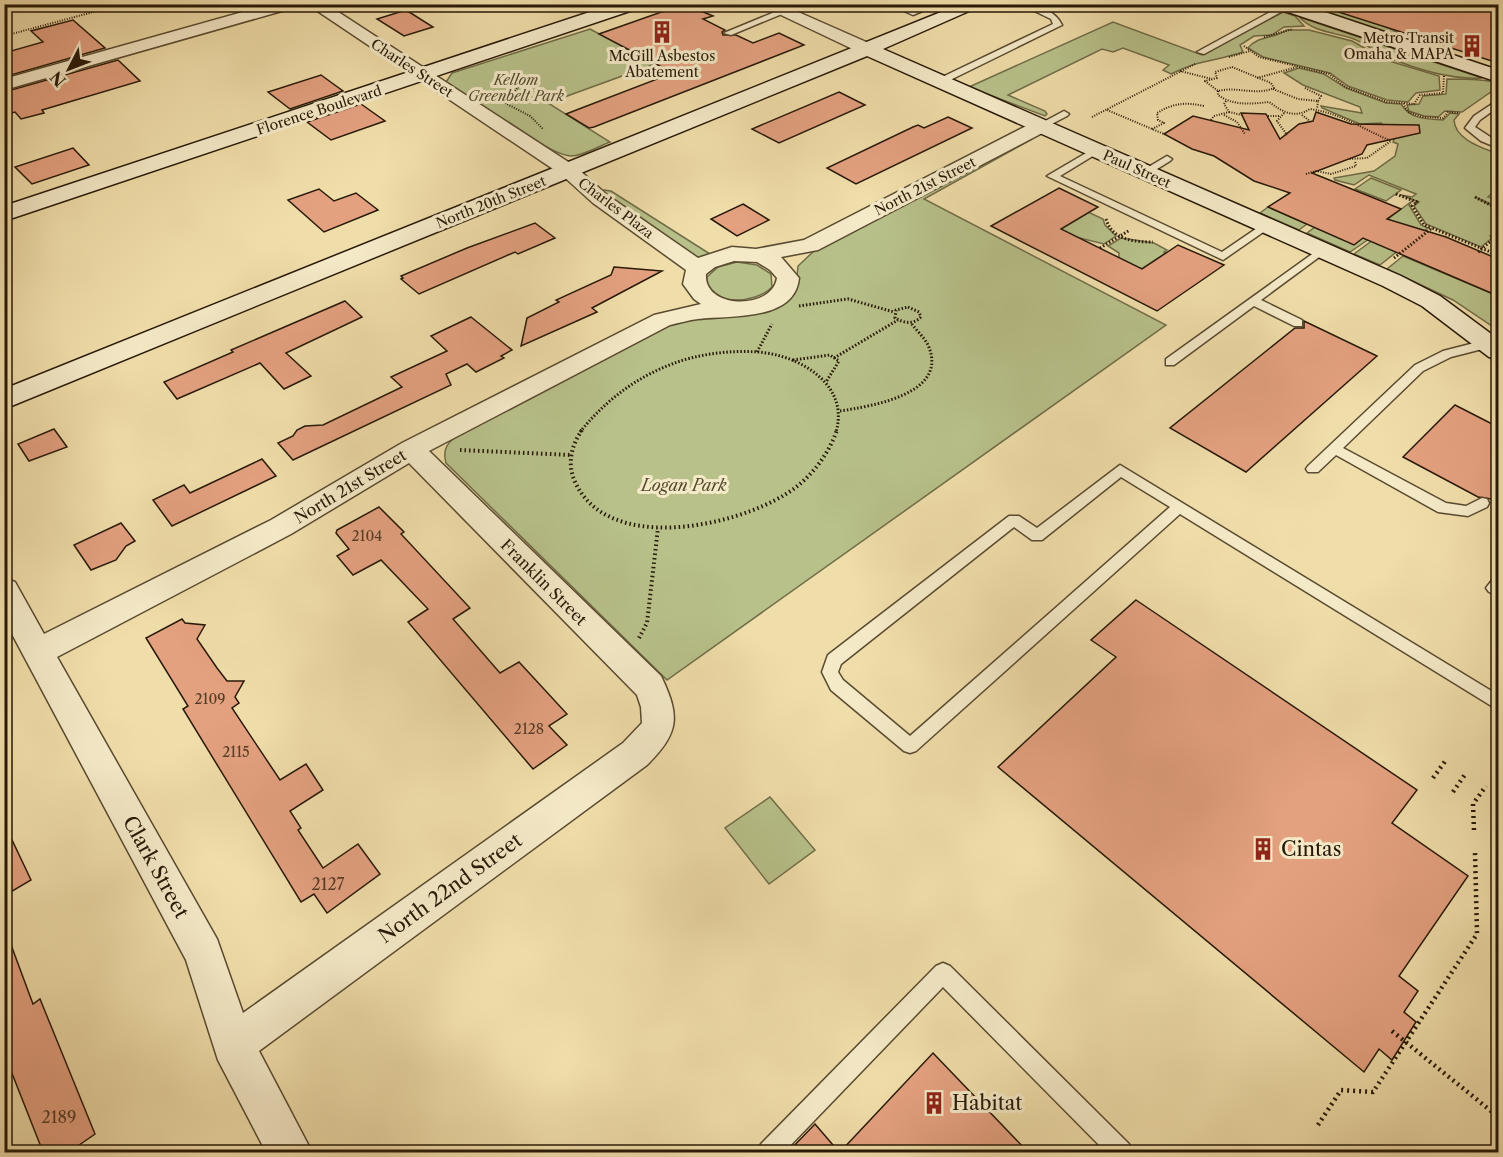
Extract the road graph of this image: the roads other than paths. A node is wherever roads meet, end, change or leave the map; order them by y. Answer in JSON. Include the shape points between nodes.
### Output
{"nodes":[{"id":1,"x":290,"y":4,"type":"edge"},
{"id":2,"x":315,"y":4,"type":"edge"},
{"id":3,"x":633,"y":4,"type":"edge"},
{"id":4,"x":766,"y":4,"type":"edge"},
{"id":5,"x":802,"y":4,"type":"edge"},
{"id":6,"x":892,"y":4,"type":"edge"},
{"id":7,"x":935,"y":4,"type":"edge"},
{"id":8,"x":977,"y":4,"type":"edge"},
{"id":9,"x":1024,"y":4,"type":"edge"},
{"id":10,"x":1292,"y":6,"type":"edge"},
{"id":11,"x":783,"y":12,"type":"junction"},
{"id":12,"x":728,"y":33,"type":"dead end"},
{"id":13,"x":867,"y":49,"type":"junction"},
{"id":14,"x":1201,"y":52,"type":"dead end"},
{"id":15,"x":423,"y":75,"type":"junction"},
{"id":16,"x":1498,"y":76,"type":"edge"},
{"id":17,"x":939,"y":82,"type":"junction"},
{"id":18,"x":4,"y":86,"type":"edge"},
{"id":19,"x":1498,"y":103,"type":"edge"},
{"id":20,"x":1064,"y":114,"type":"dead end"},
{"id":21,"x":1041,"y":126,"type":"junction"},
{"id":22,"x":1498,"y":145,"type":"edge"},
{"id":23,"x":1096,"y":151,"type":"junction"},
{"id":24,"x":1167,"y":159,"type":"dead end"},
{"id":25,"x":568,"y":171,"type":"junction"},
{"id":26,"x":1145,"y":172,"type":"junction"},
{"id":27,"x":4,"y":214,"type":"edge"},
{"id":28,"x":658,"y":215,"type":"dead end"},
{"id":29,"x":1267,"y":226,"type":"junction"},
{"id":30,"x":704,"y":245,"type":"dead end"},
{"id":31,"x":810,"y":245,"type":"junction"},
{"id":32,"x":1322,"y":250,"type":"junction"},
{"id":33,"x":732,"y":254,"type":"junction"},
{"id":34,"x":757,"y":255,"type":"junction"},
{"id":35,"x":696,"y":275,"type":"junction"},
{"id":36,"x":788,"y":281,"type":"junction"},
{"id":37,"x":1253,"y":301,"type":"junction"},
{"id":38,"x":734,"y":308,"type":"junction"},
{"id":39,"x":662,"y":320,"type":"junction"},
{"id":40,"x":1298,"y":323,"type":"dead end"},
{"id":41,"x":1494,"y":347,"type":"edge"},
{"id":42,"x":1170,"y":362,"type":"dead end"},
{"id":43,"x":4,"y":400,"type":"edge"},
{"id":44,"x":1335,"y":448,"type":"junction"},
{"id":45,"x":411,"y":449,"type":"junction"},
{"id":46,"x":1313,"y":469,"type":"dead end"},
{"id":47,"x":1482,"y":503,"type":"dead end"},
{"id":48,"x":1179,"y":507,"type":"junction"},
{"id":49,"x":1498,"y":583,"type":"edge"},
{"id":50,"x":4,"y":590,"type":"edge"},
{"id":51,"x":1498,"y":590,"type":"edge"},
{"id":52,"x":38,"y":652,"type":"junction"},
{"id":53,"x":1498,"y":703,"type":"edge"},
{"id":54,"x":660,"y":724,"type":"joint"},
{"id":55,"x":233,"y":1046,"type":"junction"},
{"id":56,"x":291,"y":1152,"type":"edge"},
{"id":57,"x":769,"y":1152,"type":"edge"},
{"id":58,"x":1121,"y":1152,"type":"edge"}],
"edges":[{"from":1,"to":18,"type":"street"},
{"from":2,"to":15,"type":"street","name":"Charles Street"},
{"from":3,"to":15,"type":"street","name":"Florence Boulevard"},
{"from":4,"to":11,"type":"street","name":"Paul Street"},
{"from":5,"to":11,"type":"lane"},
{"from":6,"to":7,"type":"lane","via":[[913,13]]},
{"from":8,"to":13,"type":"street","name":"North 20th Street"},
{"from":9,"to":17,"type":"lane","via":[[1054,17],[1058,25]]},
{"from":10,"to":14,"type":"lane"},
{"from":10,"to":16,"type":"street"},
{"from":11,"to":12,"type":"lane"},
{"from":11,"to":13,"type":"street","name":"Paul Street"},
{"from":13,"to":17,"type":"street","name":"Paul Street"},
{"from":13,"to":25,"type":"street","name":"North 20th Street"},
{"from":15,"to":25,"type":"street","name":"Charles Street"},
{"from":15,"to":27,"type":"street","name":"Florence Boulevard"},
{"from":17,"to":21,"type":"street","name":"Paul Street"},
{"from":19,"to":22,"type":"lane","via":[[1470,128]]},
{"from":20,"to":21,"type":"lane"},
{"from":21,"to":23,"type":"street","name":"Paul Street"},
{"from":21,"to":31,"type":"street","name":"North 21st Street"},
{"from":23,"to":26,"type":"street","name":"Paul Street"},
{"from":23,"to":29,"type":"lane","via":[[1052,176],[1223,257]]},
{"from":24,"to":26,"type":"lane"},
{"from":25,"to":28,"type":"street","name":"Charles Plaza","via":[[603,180]]},
{"from":25,"to":35,"type":"street","name":"Charles Plaza"},
{"from":25,"to":43,"type":"street","name":"North 20th Street"},
{"from":26,"to":29,"type":"street","name":"Paul Street"},
{"from":29,"to":32,"type":"street","name":"Paul Street"},
{"from":30,"to":33,"type":"street"},
{"from":31,"to":34,"type":"street"},
{"from":31,"to":36,"type":"street","via":[[795,262]]},
{"from":32,"to":37,"type":"lane"},
{"from":32,"to":41,"type":"street","name":"Paul Street","via":[[1431,301]]},
{"from":33,"to":34,"type":"street"},
{"from":33,"to":35,"type":"street","via":[[712,259]]},
{"from":34,"to":36,"type":"street","via":[[780,266]]},
{"from":35,"to":38,"type":"street","via":[[695,289],[704,298]]},
{"from":35,"to":39,"type":"street","via":[[682,302]]},
{"from":36,"to":38,"type":"street","via":[[785,290],[771,302]]},
{"from":37,"to":40,"type":"lane"},
{"from":37,"to":42,"type":"lane"},
{"from":38,"to":39,"type":"street"},
{"from":39,"to":45,"type":"street","name":"North 21st Street"},
{"from":41,"to":44,"type":"lane","via":[[1430,360]]},
{"from":44,"to":46,"type":"lane"},
{"from":44,"to":47,"type":"lane","via":[[1443,508],[1468,512]]},
{"from":45,"to":52,"type":"street","name":"North 21st Street","via":[[281,527]]},
{"from":45,"to":54,"type":"street","name":"Franklin Street","via":[[649,686],[658,704]]},
{"from":48,"to":48,"type":"lane","via":[[910,747],[837,685],[830,672],[834,660],[1014,520],[1037,536],[1120,470]]},
{"from":48,"to":53,"type":"lane"},
{"from":49,"to":51,"type":"lane","via":[[1494,588]]},
{"from":50,"to":52,"type":"street","name":"Clark Street"},
{"from":52,"to":55,"type":"street","name":"Clark Street","via":[[203,953]]},
{"from":54,"to":55,"type":"street","name":"North 22nd Street","via":[[652,739],[635,754]]},
{"from":55,"to":56,"type":"street","name":"Clark Street"},
{"from":57,"to":58,"type":"lane","via":[[943,973]]}]}
